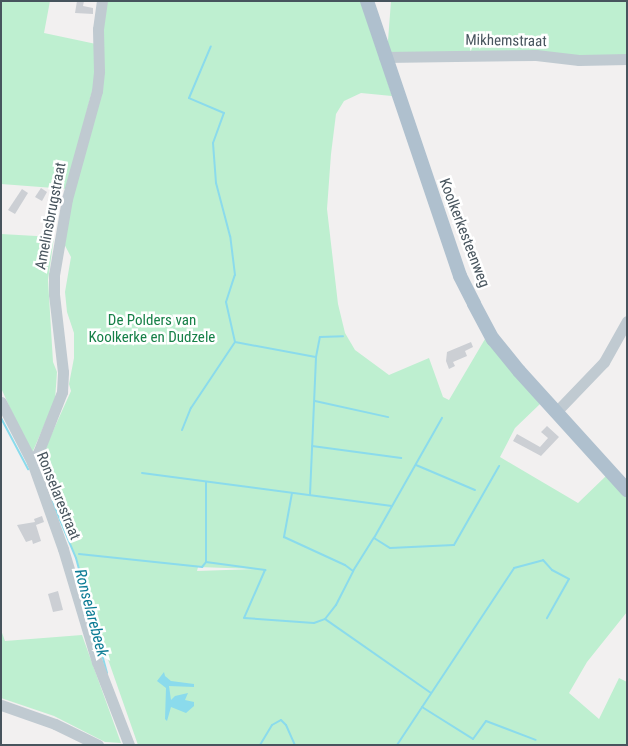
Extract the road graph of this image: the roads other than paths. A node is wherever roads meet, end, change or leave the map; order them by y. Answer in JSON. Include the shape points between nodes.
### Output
{"nodes":[{"id":1,"x":102,"y":1,"type":"edge"},
{"id":2,"x":367,"y":1,"type":"edge"},
{"id":3,"x":384,"y":57,"type":"junction"},
{"id":4,"x":627,"y":58,"type":"edge"},
{"id":5,"x":627,"y":321,"type":"edge"},
{"id":6,"x":1,"y":402,"type":"edge"},
{"id":7,"x":556,"y":412,"type":"junction"},
{"id":8,"x":32,"y":462,"type":"junction"},
{"id":9,"x":627,"y":490,"type":"edge"},
{"id":10,"x":1,"y":705,"type":"edge"},
{"id":11,"x":98,"y":745,"type":"edge"},
{"id":12,"x":129,"y":745,"type":"edge"}],
"edges":[{"from":1,"to":8,"type":"street","name":"Amelinsbrugstraat","via":[[97,91],[67,199],[54,275],[62,392]]},
{"from":2,"to":3,"type":"main road","name":"Koolkerkesteenweg"},
{"from":3,"to":4,"type":"street","name":"Mikhemstraat","via":[[526,55],[579,60]]},
{"from":3,"to":7,"type":"main road","name":"Koolkerkesteenweg","via":[[460,276],[493,339]]},
{"from":5,"to":7,"type":"street","via":[[604,362]]},
{"from":6,"to":8,"type":"street","name":"Ronselarestraat"},
{"from":7,"to":9,"type":"main road","name":"Koolkerkesteenweg"},
{"from":8,"to":12,"type":"street","name":"Ronselarestraat","via":[[63,549],[97,662]]},
{"from":10,"to":11,"type":"street","via":[[55,724]]}]}
